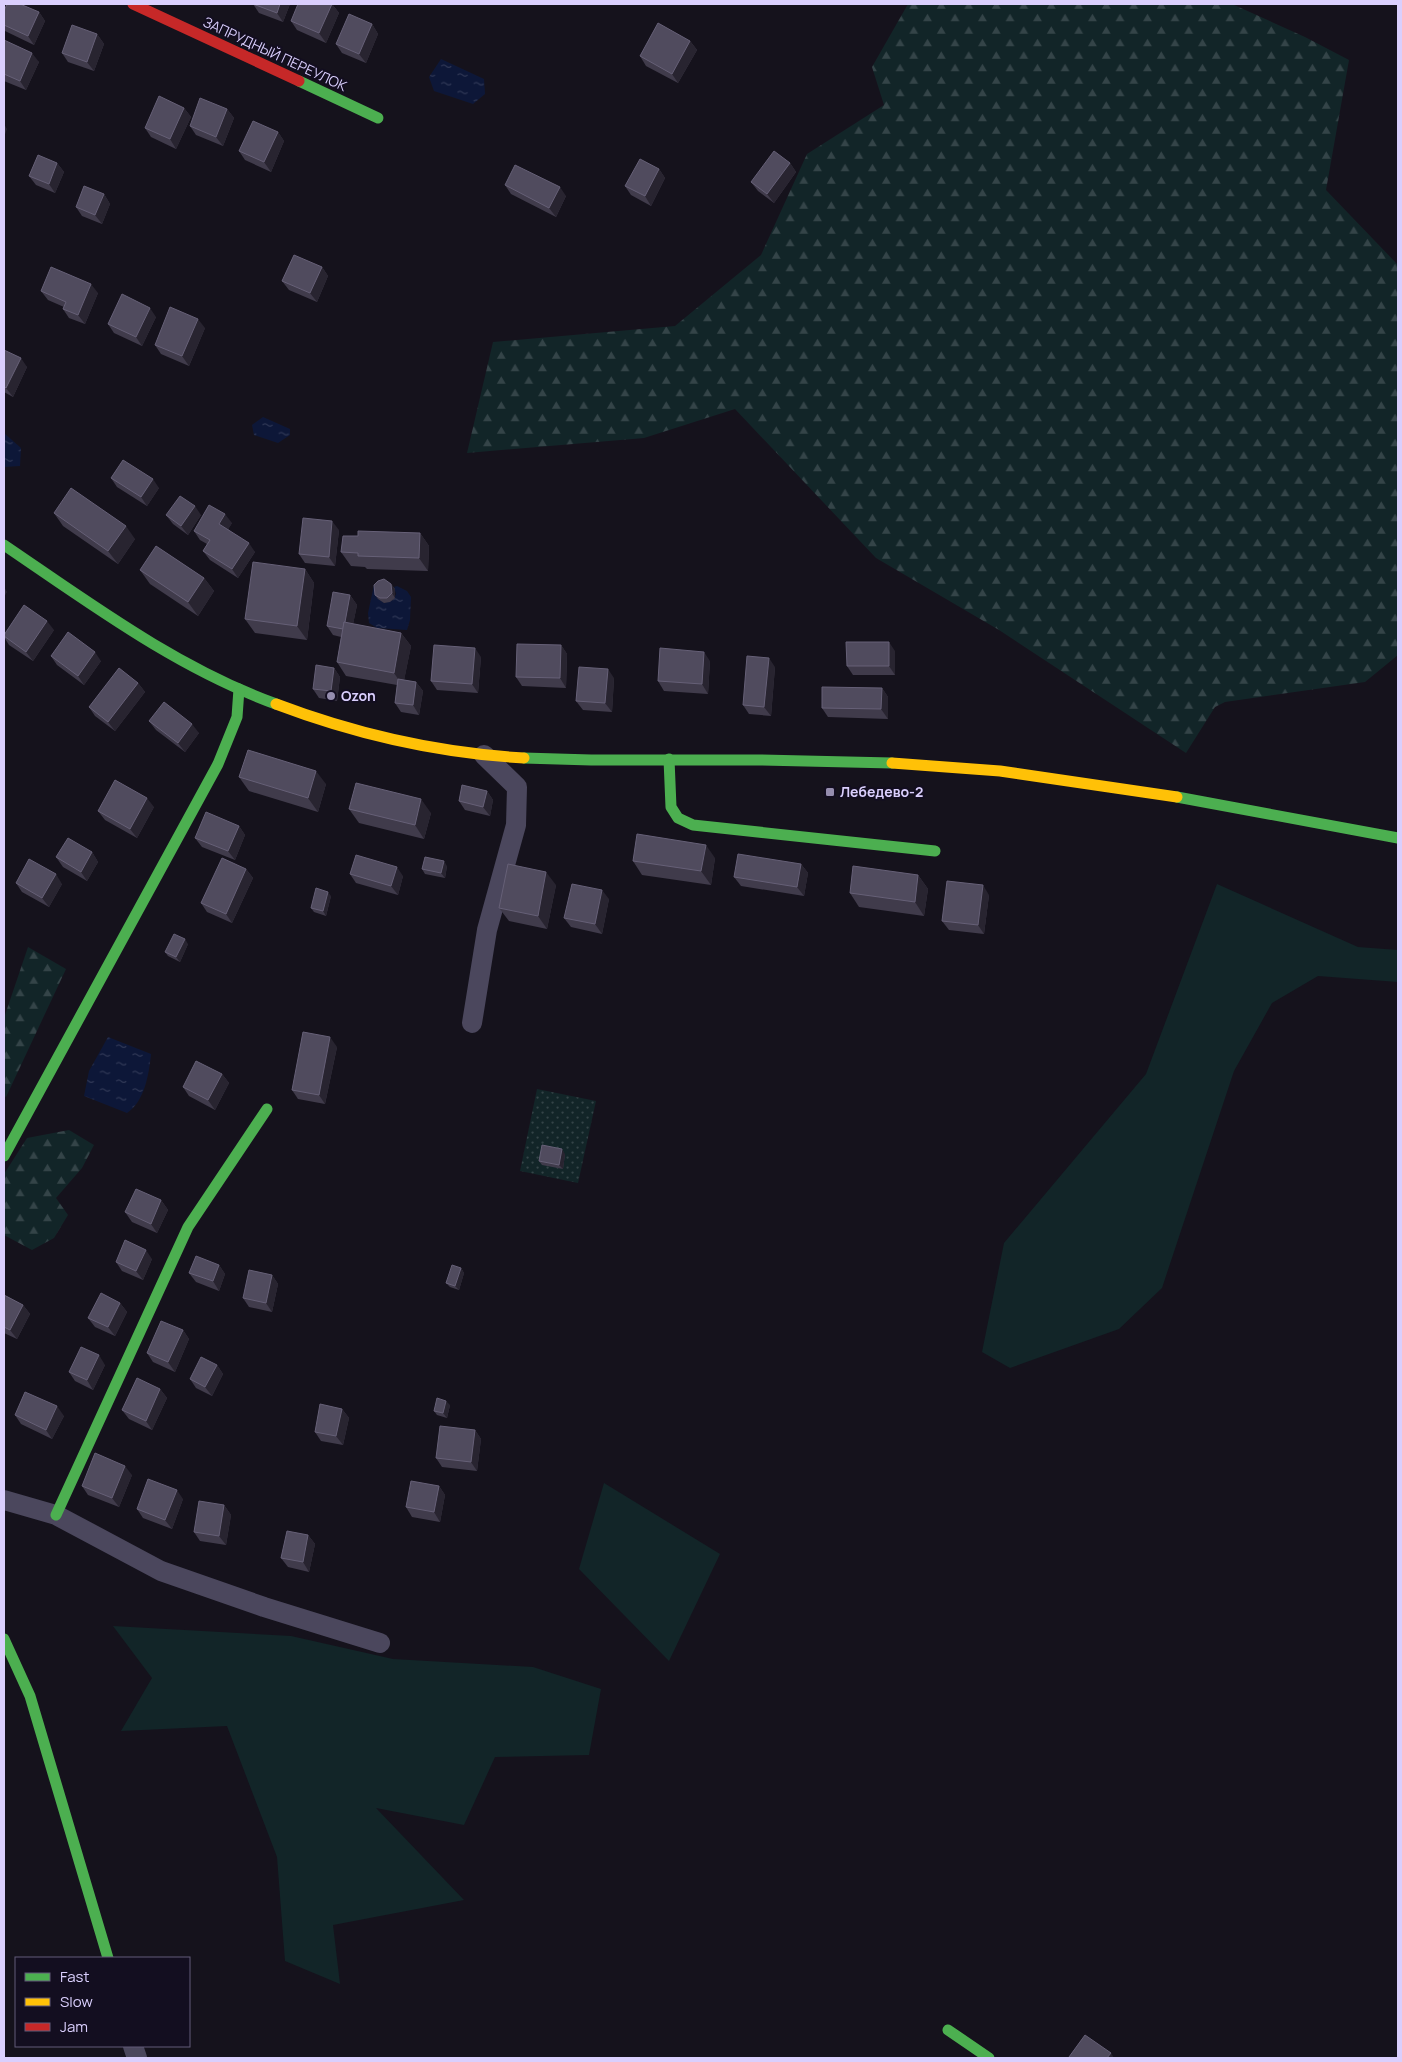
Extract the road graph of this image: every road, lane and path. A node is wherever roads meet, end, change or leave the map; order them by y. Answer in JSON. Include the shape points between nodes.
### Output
{"nodes":[{"id":1,"x":133,"y":4,"type":"edge"},
{"id":2,"x":378,"y":118,"type":"dead end"},
{"id":3,"x":4,"y":545,"type":"edge"},
{"id":4,"x":239,"y":689,"type":"junction"},
{"id":5,"x":484,"y":755,"type":"junction"},
{"id":6,"x":669,"y":760,"type":"junction"},
{"id":7,"x":1398,"y":838,"type":"edge"},
{"id":8,"x":935,"y":851,"type":"dead end"},
{"id":9,"x":472,"y":1023,"type":"dead end"},
{"id":10,"x":267,"y":1109,"type":"dead end"},
{"id":11,"x":4,"y":1156,"type":"edge"},
{"id":12,"x":4,"y":1500,"type":"edge"},
{"id":13,"x":56,"y":1515,"type":"junction"},
{"id":14,"x":4,"y":1639,"type":"edge"},
{"id":15,"x":380,"y":1643,"type":"dead end"},
{"id":16,"x":108,"y":1957,"type":"edge"},
{"id":17,"x":948,"y":2030,"type":"dead end"},
{"id":18,"x":990,"y":2058,"type":"edge"}],
"edges":[{"from":1,"to":2,"type":"street","name":"ЗАПРУДНЫЙ ПЕРЕУЛОК"},
{"from":3,"to":4,"type":"street","via":[[126,630],[181,662]]},
{"from":4,"to":5,"type":"street","via":[[293,711],[349,728],[434,748]]},
{"from":4,"to":11,"type":"street","via":[[237,717],[218,764]]},
{"from":5,"to":6,"type":"street","via":[[560,760]]},
{"from":5,"to":9,"type":"street","via":[[517,787],[516,825],[487,930]]},
{"from":6,"to":7,"type":"street","via":[[877,762],[989,770],[1197,800]]},
{"from":6,"to":8,"type":"street","via":[[671,807],[678,818],[693,825]]},
{"from":10,"to":13,"type":"street","via":[[188,1227]]},
{"from":12,"to":13,"type":"street"},
{"from":13,"to":15,"type":"street","via":[[161,1571]]},
{"from":14,"to":16,"type":"street","via":[[30,1696]]},
{"from":17,"to":18,"type":"street"}]}
